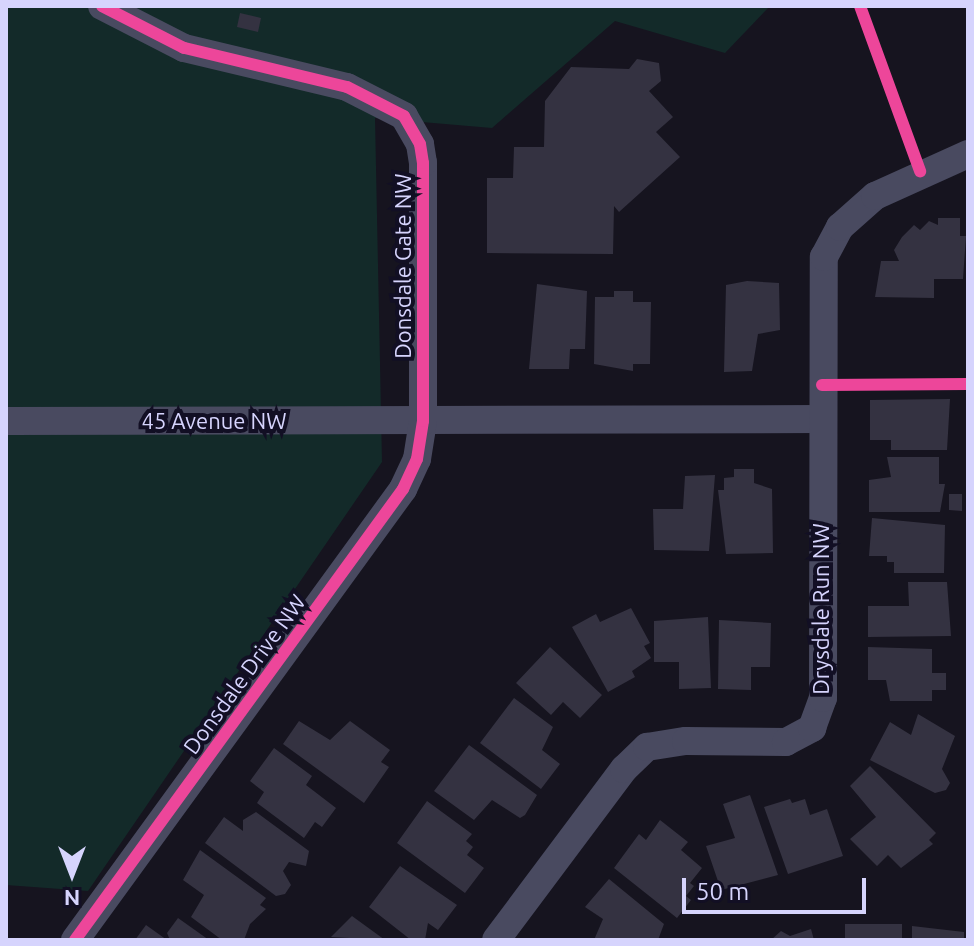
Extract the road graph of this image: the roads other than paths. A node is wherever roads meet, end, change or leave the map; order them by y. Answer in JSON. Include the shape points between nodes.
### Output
{"nodes":[{"id":1,"x":102,"y":6,"type":"edge"},
{"id":2,"x":968,"y":154,"type":"edge"},
{"id":3,"x":821,"y":419,"type":"junction"},
{"id":4,"x":6,"y":421,"type":"edge"},
{"id":5,"x":423,"y":421,"type":"junction"},
{"id":6,"x":75,"y":940,"type":"edge"},
{"id":7,"x":496,"y":940,"type":"edge"}],
"edges":[{"from":1,"to":5,"type":"street","name":"Donsdale Gate NW","via":[[184,48],[347,87],[404,116],[415,132],[423,163]]},
{"from":2,"to":3,"type":"street","name":"Drysdale Run NW","via":[[875,196],[829,242],[822,270]]},
{"from":3,"to":5,"type":"street"},
{"from":3,"to":7,"type":"street","name":"Drysdale Run NW","via":[[823,698],[812,728],[786,742],[686,741],[647,747],[624,769]]},
{"from":4,"to":5,"type":"street","name":"45 Avenue NW"},
{"from":5,"to":6,"type":"street","name":"Donsdale Drive NW","via":[[417,459],[403,489]]}]}
